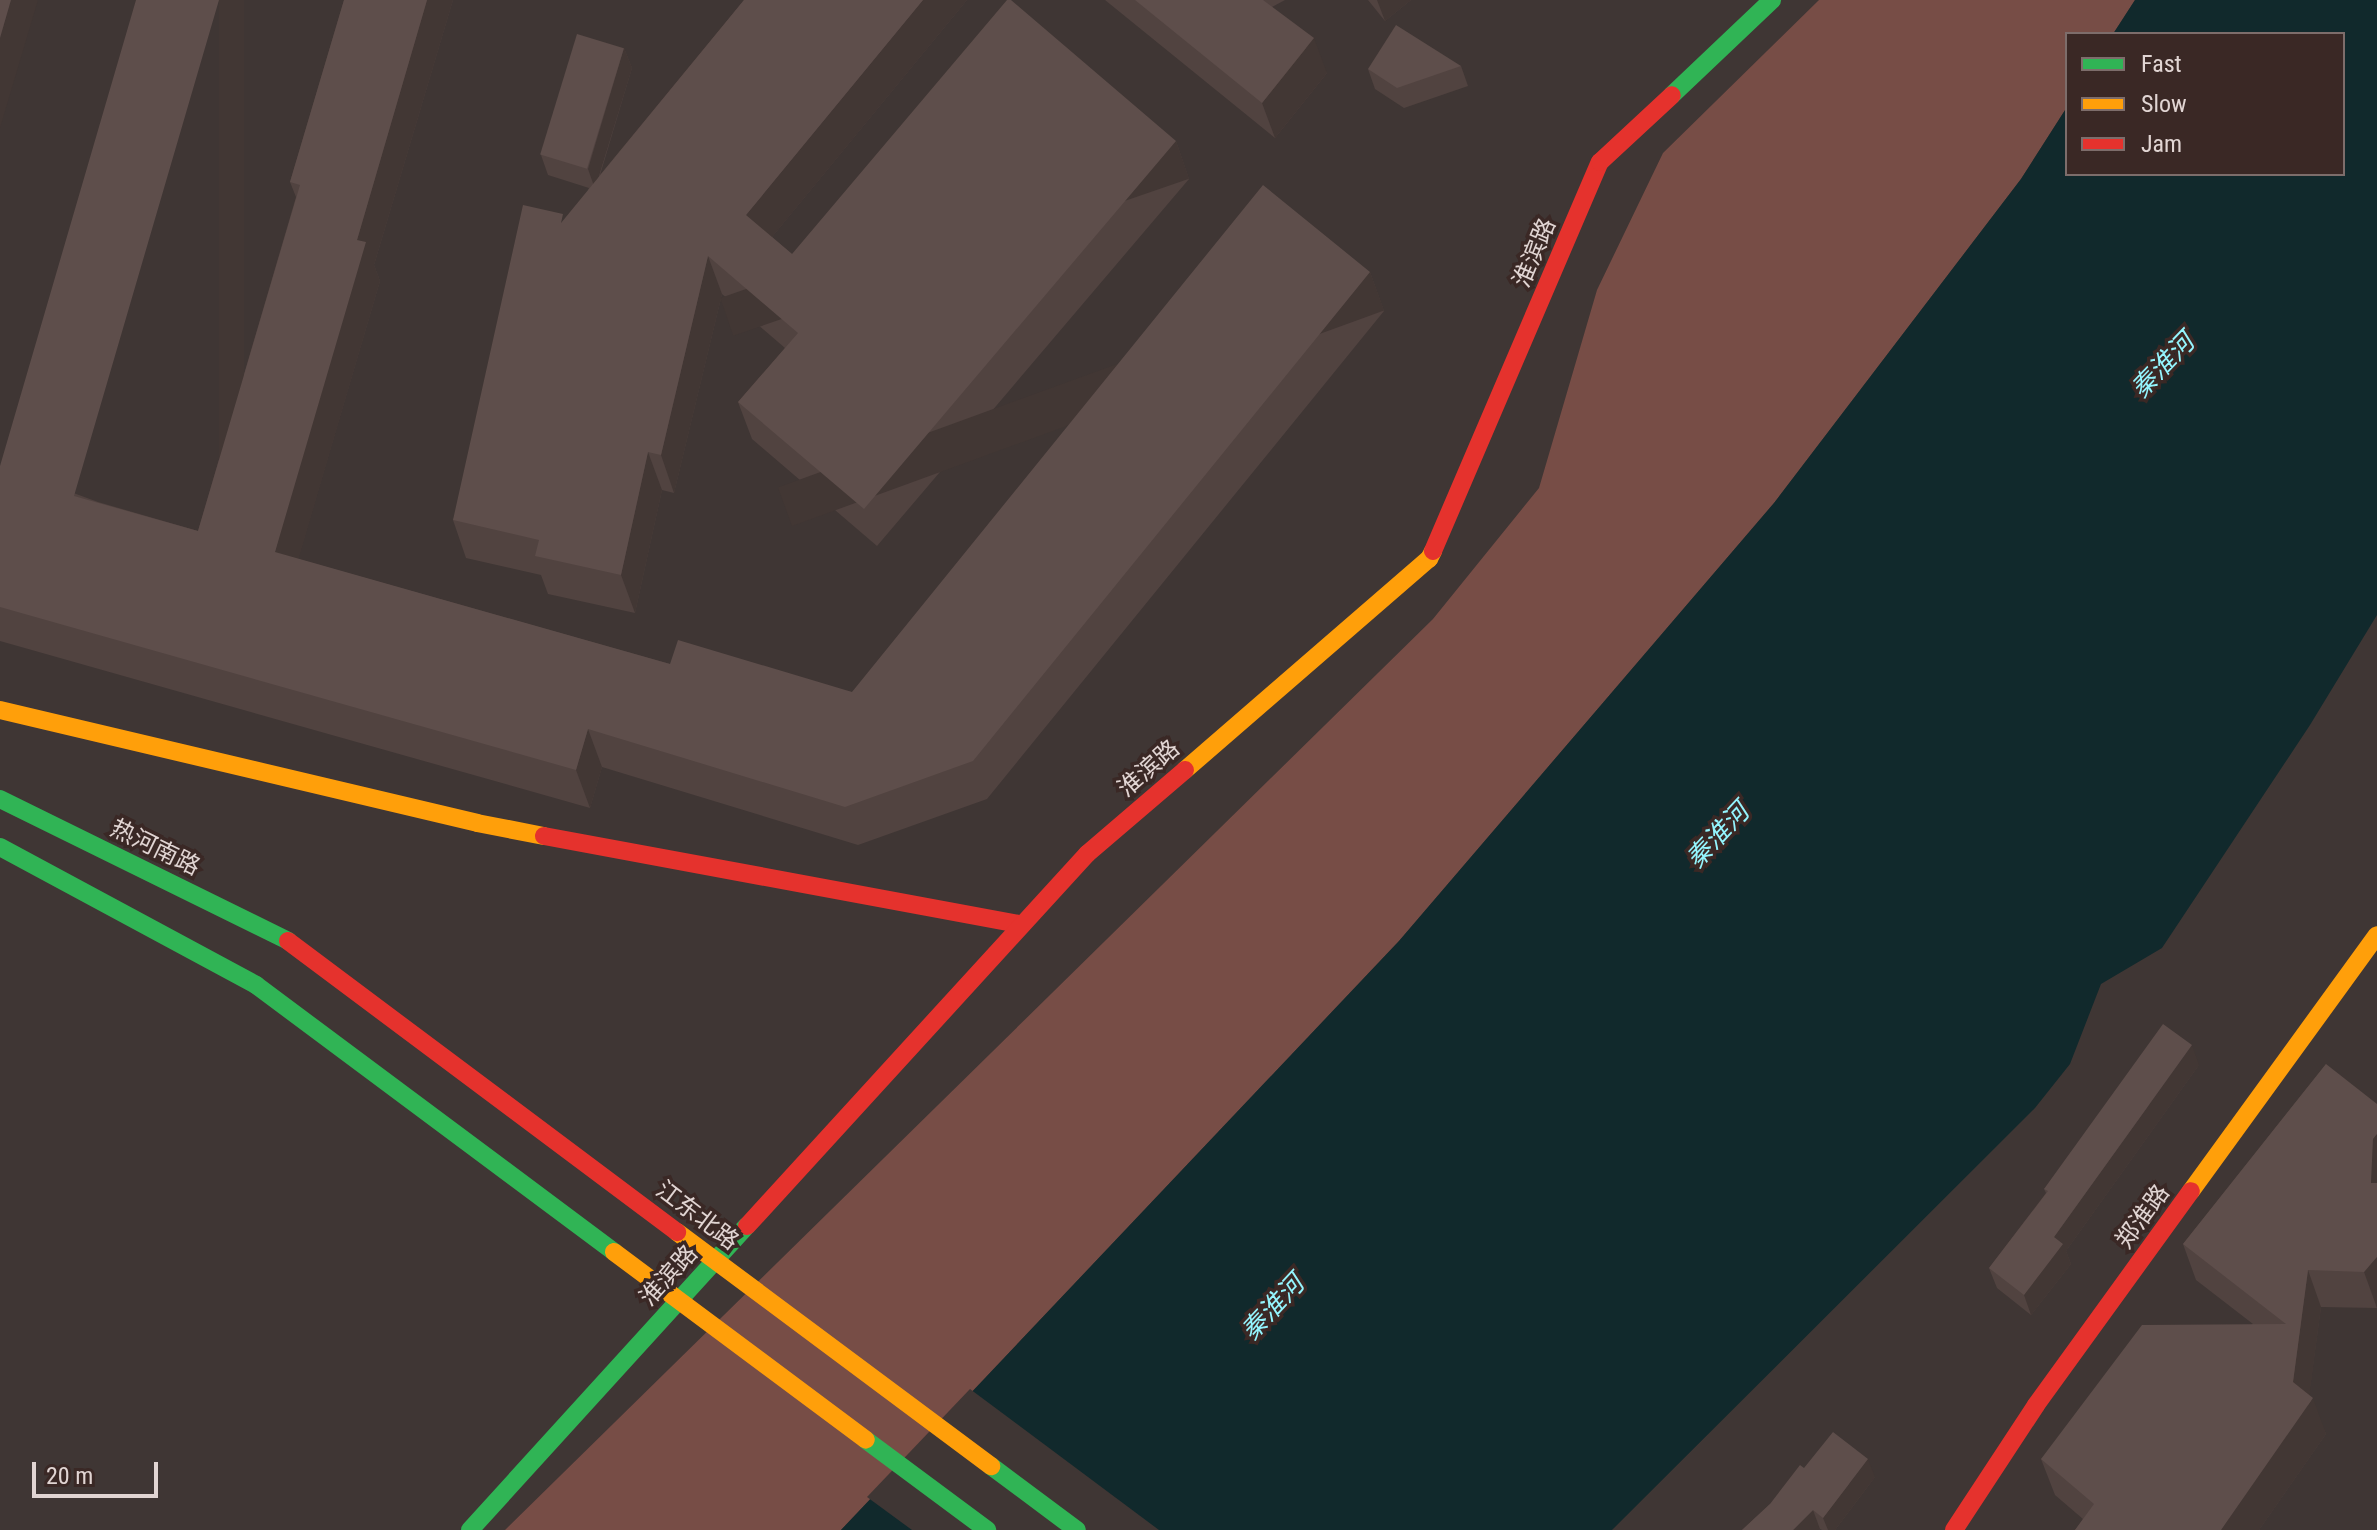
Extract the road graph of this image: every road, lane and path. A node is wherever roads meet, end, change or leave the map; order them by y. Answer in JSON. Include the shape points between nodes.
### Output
{"nodes":[{"id":1,"x":1772,"y":0,"type":"edge"},
{"id":2,"x":0,"y":710,"type":"edge"},
{"id":3,"x":0,"y":799,"type":"edge"},
{"id":4,"x":0,"y":847,"type":"edge"},
{"id":5,"x":1022,"y":925,"type":"junction"},
{"id":6,"x":2377,"y":935,"type":"edge"},
{"id":7,"x":288,"y":941,"type":"joint"},
{"id":8,"x":470,"y":1530,"type":"edge"},
{"id":9,"x":987,"y":1530,"type":"edge"},
{"id":10,"x":1077,"y":1530,"type":"edge"},
{"id":11,"x":1954,"y":1530,"type":"edge"}],
"edges":[{"from":1,"to":5,"type":"main road","name":"淮滨路","via":[[1600,162],[1429,559],[1087,854]]},
{"from":2,"to":5,"type":"main road","via":[[477,823]]},
{"from":3,"to":7,"type":"main road","name":"热河南路"},
{"from":4,"to":9,"type":"main road","bridge":true,"via":[[256,985]]},
{"from":5,"to":8,"type":"main road","name":"淮滨路"},
{"from":6,"to":11,"type":"main road","name":"郑淮路","via":[[2036,1405]]},
{"from":7,"to":10,"type":"main road","name":"江东北路","bridge":true}]}
